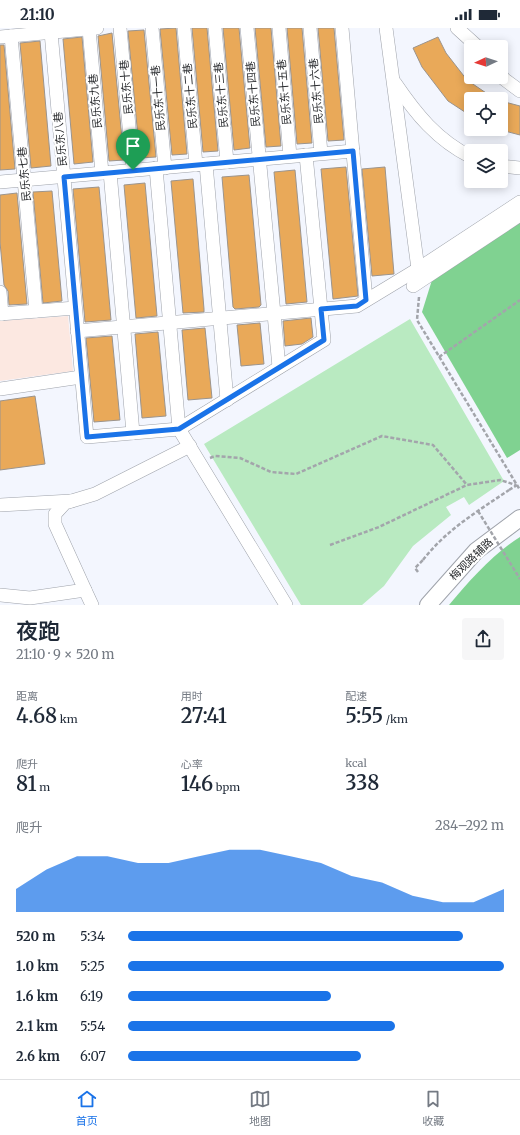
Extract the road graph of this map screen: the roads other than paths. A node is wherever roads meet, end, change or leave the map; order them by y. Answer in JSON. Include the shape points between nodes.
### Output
{"nodes":[{"id":1,"x":93,"y":28,"type":"edge"},
{"id":2,"x":120,"y":28,"type":"edge"},
{"id":3,"x":152,"y":28,"type":"edge"},
{"id":4,"x":184,"y":28,"type":"edge"},
{"id":5,"x":215,"y":28,"type":"edge"},
{"id":6,"x":247,"y":28,"type":"edge"},
{"id":7,"x":279,"y":28,"type":"edge"},
{"id":8,"x":310,"y":28,"type":"edge"},
{"id":9,"x":342,"y":28,"type":"edge"},
{"id":10,"x":386,"y":28,"type":"edge"},
{"id":11,"x":457,"y":28,"type":"edge"},
{"id":12,"x":51,"y":32,"type":"junction"},
{"id":13,"x":6,"y":36,"type":"edge"},
{"id":14,"x":470,"y":40,"type":"edge"},
{"id":15,"x":393,"y":79,"type":"junction"},
{"id":16,"x":508,"y":82,"type":"edge"},
{"id":17,"x":520,"y":91,"type":"edge"},
{"id":18,"x":353,"y":151,"type":"junction"},
{"id":19,"x":464,"y":153,"type":"edge"},
{"id":20,"x":321,"y":154,"type":"junction"},
{"id":21,"x":306,"y":155,"type":"junction"},
{"id":22,"x":290,"y":156,"type":"junction"},
{"id":23,"x":259,"y":159,"type":"junction"},
{"id":24,"x":227,"y":162,"type":"junction"},
{"id":25,"x":201,"y":164,"type":"junction"},
{"id":26,"x":508,"y":167,"type":"edge"},
{"id":27,"x":161,"y":168,"type":"junction"},
{"id":28,"x":520,"y":168,"type":"edge"},
{"id":29,"x":133,"y":170,"type":"junction"},
{"id":30,"x":106,"y":173,"type":"junction"},
{"id":31,"x":64,"y":177,"type":"junction"},
{"id":32,"x":24,"y":180,"type":"junction"},
{"id":33,"x":0,"y":182,"type":"edge"},
{"id":34,"x":520,"y":202,"type":"edge"},
{"id":35,"x":520,"y":215,"type":"edge"},
{"id":36,"x":418,"y":269,"type":"junction"},
{"id":37,"x":413,"y":286,"type":"road end"},
{"id":38,"x":0,"y":292,"type":"edge"},
{"id":39,"x":366,"y":300,"type":"junction"},
{"id":40,"x":75,"y":308,"type":"junction"},
{"id":41,"x":321,"y":309,"type":"junction"},
{"id":42,"x":36,"y":311,"type":"junction"},
{"id":43,"x":274,"y":313,"type":"junction"},
{"id":44,"x":1,"y":314,"type":"edge"},
{"id":45,"x":220,"y":318,"type":"junction"},
{"id":46,"x":170,"y":322,"type":"junction"},
{"id":47,"x":124,"y":327,"type":"junction"},
{"id":48,"x":77,"y":331,"type":"junction"},
{"id":49,"x":279,"y":368,"type":"junction"},
{"id":50,"x":81,"y":377,"type":"junction"},
{"id":51,"x":0,"y":389,"type":"edge"},
{"id":52,"x":227,"y":400,"type":"junction"},
{"id":53,"x":179,"y":429,"type":"junction"},
{"id":54,"x":133,"y":433,"type":"junction"},
{"id":55,"x":190,"y":446,"type":"junction"},
{"id":56,"x":74,"y":500,"type":"junction"},
{"id":57,"x":0,"y":505,"type":"edge"},
{"id":58,"x":520,"y":518,"type":"edge"},
{"id":59,"x":85,"y":590,"type":"junction"},
{"id":60,"x":0,"y":595,"type":"edge"},
{"id":61,"x":432,"y":600,"type":"edge"},
{"id":62,"x":92,"y":605,"type":"edge"},
{"id":63,"x":286,"y":605,"type":"edge"},
{"id":64,"x":422,"y":605,"type":"edge"}],
"edges":[{"from":1,"to":12,"type":"street"},
{"from":1,"to":30,"type":"street","name":"民乐东九巷"},
{"from":2,"to":29,"type":"street","name":"民乐东十巷"},
{"from":3,"to":27,"type":"street","name":"民乐东十一巷"},
{"from":4,"to":25,"type":"street","name":"民乐东十二巷"},
{"from":5,"to":24,"type":"street","name":"民乐东十三巷"},
{"from":6,"to":23,"type":"street","name":"民乐东十四巷"},
{"from":7,"to":22,"type":"street","name":"民乐东十五巷"},
{"from":8,"to":20,"type":"street","name":"民乐东十六巷"},
{"from":9,"to":18,"type":"street"},
{"from":10,"to":15,"type":"street"},
{"from":11,"to":14,"type":"street"},
{"from":12,"to":13,"type":"street"},
{"from":12,"to":31,"type":"street","name":"民乐东八巷"},
{"from":13,"to":32,"type":"street","name":"民乐东七巷"},
{"from":15,"to":19,"type":"street","via":[[412,109],[429,128]]},
{"from":15,"to":36,"type":"street"},
{"from":16,"to":17,"type":"street"},
{"from":18,"to":20,"type":"street"},
{"from":18,"to":39,"type":"street"},
{"from":20,"to":21,"type":"street"},
{"from":21,"to":22,"type":"street"},
{"from":21,"to":41,"type":"street"},
{"from":22,"to":23,"type":"street"},
{"from":23,"to":24,"type":"street"},
{"from":23,"to":43,"type":"street","name":"民乐东十四巷"},
{"from":24,"to":25,"type":"street"},
{"from":25,"to":27,"type":"street"},
{"from":25,"to":45,"type":"street","name":"民乐东十二巷"},
{"from":26,"to":28,"type":"street"},
{"from":27,"to":29,"type":"street"},
{"from":27,"to":46,"type":"street","name":"民乐东十一巷"},
{"from":29,"to":30,"type":"street"},
{"from":30,"to":31,"type":"street"},
{"from":30,"to":47,"type":"street","name":"民乐东九巷"},
{"from":31,"to":32,"type":"street"},
{"from":31,"to":40,"type":"street","name":"民乐东八巷"},
{"from":32,"to":33,"type":"street"},
{"from":32,"to":42,"type":"street","name":"民乐东七巷"},
{"from":34,"to":36,"type":"street"},
{"from":35,"to":37,"type":"street"},
{"from":36,"to":39,"type":"street"},
{"from":38,"to":44,"type":"street"},
{"from":39,"to":41,"type":"street","via":[[357,306]]},
{"from":40,"to":42,"type":"street"},
{"from":40,"to":48,"type":"street","name":"民乐东八巷"},
{"from":41,"to":43,"type":"street"},
{"from":41,"to":49,"type":"street","via":[[324,340]]},
{"from":42,"to":44,"type":"street"},
{"from":43,"to":45,"type":"street"},
{"from":43,"to":49,"type":"street","name":"民乐东十四巷"},
{"from":45,"to":46,"type":"street"},
{"from":45,"to":52,"type":"street","name":"民乐东十二巷"},
{"from":46,"to":47,"type":"street"},
{"from":46,"to":53,"type":"street","name":"民乐东十一巷"},
{"from":47,"to":48,"type":"street"},
{"from":47,"to":54,"type":"street","name":"民乐东九巷"},
{"from":48,"to":50,"type":"street","name":"民乐东八巷"},
{"from":49,"to":52,"type":"street"},
{"from":50,"to":51,"type":"street"},
{"from":50,"to":54,"type":"street","name":"民乐东八巷","via":[[87,437]]},
{"from":52,"to":53,"type":"street"},
{"from":53,"to":54,"type":"street"},
{"from":53,"to":55,"type":"street"},
{"from":55,"to":56,"type":"street","via":[[95,494]]},
{"from":55,"to":63,"type":"street"},
{"from":56,"to":57,"type":"street"},
{"from":56,"to":59,"type":"street","via":[[65,503],[55,514],[55,524]]},
{"from":58,"to":61,"type":"main road","name":"梅观路辅路","via":[[476,551]]},
{"from":59,"to":60,"type":"street","via":[[30,598]]},
{"from":59,"to":62,"type":"street"},
{"from":61,"to":64,"type":"street"}]}
